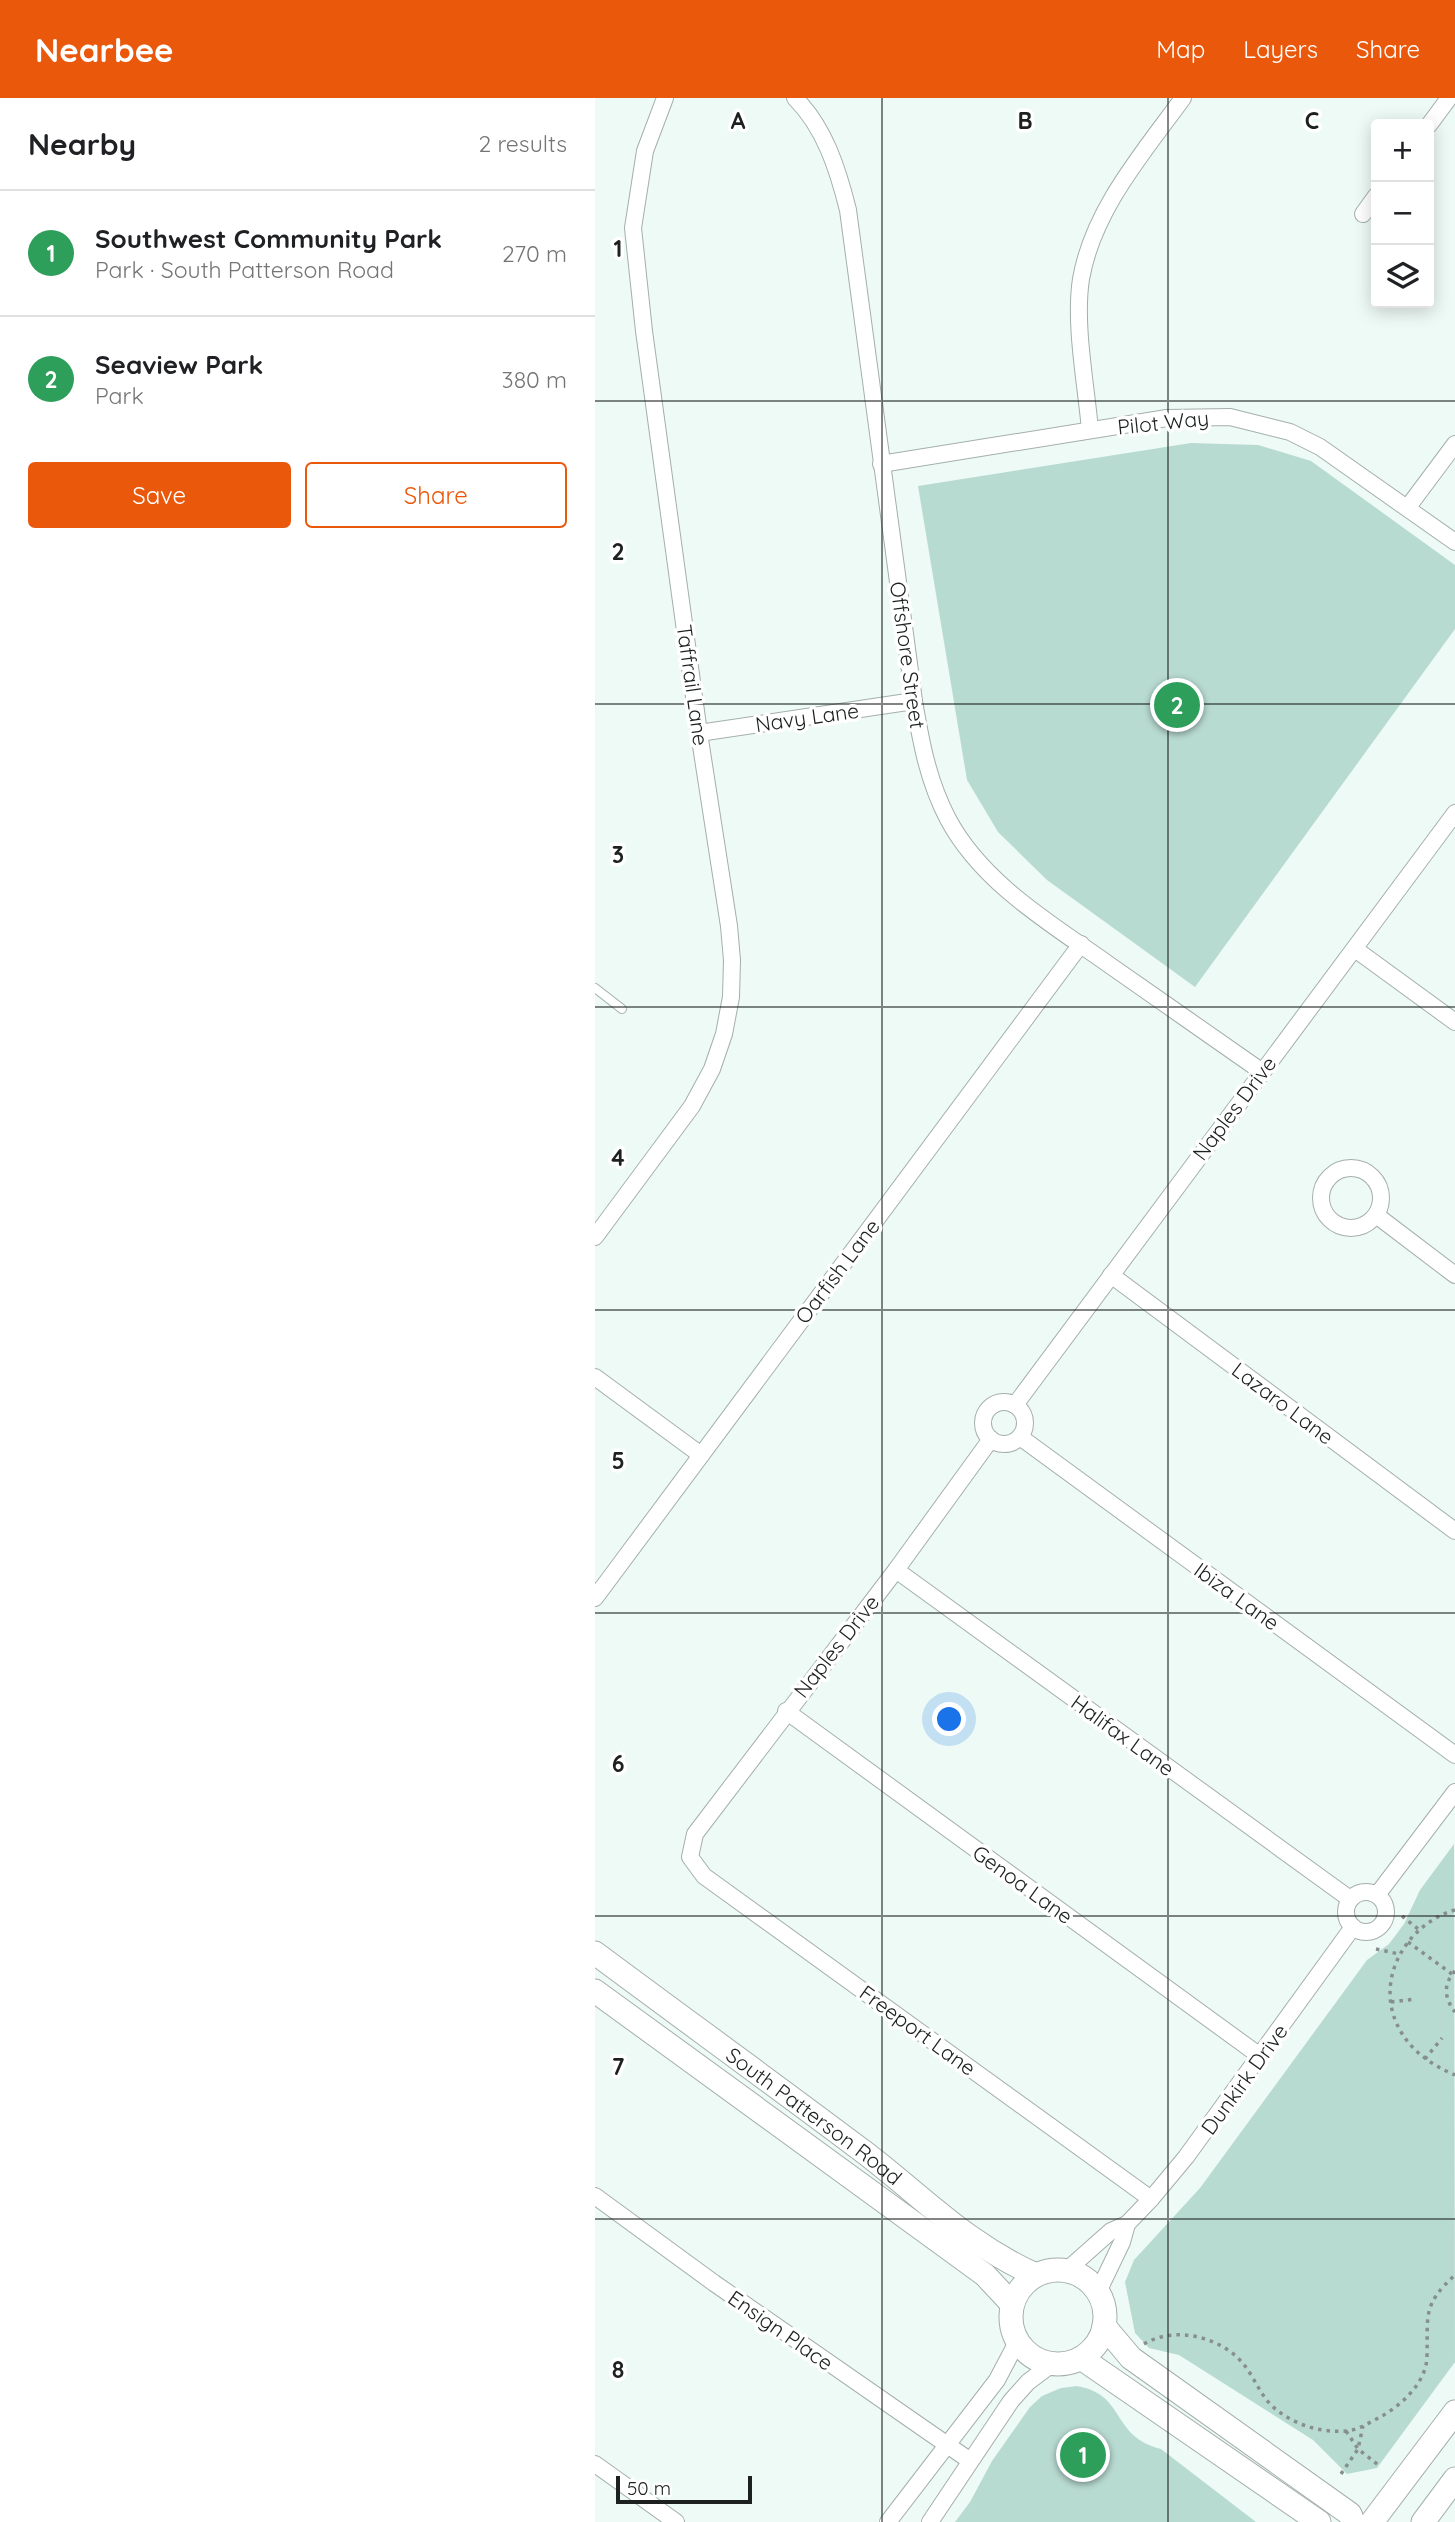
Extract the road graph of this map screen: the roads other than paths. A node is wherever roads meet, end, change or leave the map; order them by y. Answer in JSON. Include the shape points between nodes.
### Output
{"nodes":[{"id":1,"x":665,"y":98,"type":"edge"},
{"id":2,"x":795,"y":98,"type":"edge"},
{"id":3,"x":1183,"y":98,"type":"edge"},
{"id":4,"x":1449,"y":98,"type":"edge"},
{"id":5,"x":1433,"y":119,"type":"edge"},
{"id":6,"x":1371,"y":203,"type":"edge"},
{"id":7,"x":1363,"y":214,"type":"dead end"},
{"id":8,"x":1090,"y":430,"type":"junction"},
{"id":9,"x":1455,"y":444,"type":"edge"},
{"id":10,"x":881,"y":464,"type":"junction"},
{"id":11,"x":1408,"y":507,"type":"junction"},
{"id":12,"x":1455,"y":542,"type":"edge"},
{"id":13,"x":914,"y":701,"type":"junction"},
{"id":14,"x":699,"y":733,"type":"junction"},
{"id":15,"x":1455,"y":813,"type":"edge"},
{"id":16,"x":1081,"y":944,"type":"junction"},
{"id":17,"x":1355,"y":949,"type":"junction"},
{"id":18,"x":595,"y":988,"type":"edge"},
{"id":19,"x":622,"y":1009,"type":"dead end"},
{"id":20,"x":1455,"y":1022,"type":"edge"},
{"id":21,"x":1261,"y":1071,"type":"junction"},
{"id":22,"x":1376,"y":1215,"type":"dead end"},
{"id":23,"x":595,"y":1237,"type":"edge"},
{"id":24,"x":1111,"y":1275,"type":"junction"},
{"id":25,"x":1455,"y":1275,"type":"edge"},
{"id":26,"x":595,"y":1377,"type":"edge"},
{"id":27,"x":1015,"y":1405,"type":"junction"},
{"id":28,"x":1020,"y":1437,"type":"junction"},
{"id":29,"x":991,"y":1439,"type":"junction"},
{"id":30,"x":701,"y":1455,"type":"junction"},
{"id":31,"x":1455,"y":1531,"type":"edge"},
{"id":32,"x":896,"y":1570,"type":"junction"},
{"id":33,"x":595,"y":1598,"type":"edge"},
{"id":34,"x":786,"y":1711,"type":"junction"},
{"id":35,"x":1455,"y":1755,"type":"edge"},
{"id":36,"x":1455,"y":1792,"type":"edge"},
{"id":37,"x":690,"y":1857,"type":"joint"},
{"id":38,"x":1377,"y":1895,"type":"junction"},
{"id":39,"x":1350,"y":1899,"type":"junction"},
{"id":40,"x":1353,"y":1927,"type":"junction"},
{"id":41,"x":595,"y":1953,"type":"edge"},
{"id":42,"x":595,"y":1991,"type":"edge"},
{"id":43,"x":1261,"y":2056,"type":"junction"},
{"id":44,"x":595,"y":2196,"type":"edge"},
{"id":45,"x":1151,"y":2199,"type":"junction"},
{"id":46,"x":1127,"y":2224,"type":"junction"},
{"id":47,"x":1067,"y":2270,"type":"junction"},
{"id":48,"x":1036,"y":2274,"type":"junction"},
{"id":49,"x":1098,"y":2292,"type":"junction"},
{"id":50,"x":1012,"y":2304,"type":"junction"},
{"id":51,"x":1104,"y":2326,"type":"junction"},
{"id":52,"x":1017,"y":2342,"type":"junction"},
{"id":53,"x":1081,"y":2358,"type":"junction"},
{"id":54,"x":1052,"y":2364,"type":"junction"},
{"id":55,"x":1455,"y":2412,"type":"edge"},
{"id":56,"x":946,"y":2446,"type":"junction"},
{"id":57,"x":969,"y":2460,"type":"junction"},
{"id":58,"x":595,"y":2464,"type":"edge"},
{"id":59,"x":1455,"y":2479,"type":"edge"},
{"id":60,"x":1284,"y":2498,"type":"junction"},
{"id":61,"x":676,"y":2522,"type":"edge"},
{"id":62,"x":888,"y":2522,"type":"edge"},
{"id":63,"x":930,"y":2522,"type":"edge"},
{"id":64,"x":1294,"y":2522,"type":"edge"},
{"id":65,"x":1318,"y":2522,"type":"edge"},
{"id":66,"x":1353,"y":2522,"type":"edge"},
{"id":67,"x":1372,"y":2522,"type":"edge"},
{"id":68,"x":1423,"y":2522,"type":"edge"}],
"edges":[{"from":1,"to":14,"type":"street","name":"Taffrail Lane","via":[[645,150],[633,228]]},
{"from":2,"to":10,"type":"street","name":"Offshore Street","via":[[824,140],[848,210]]},
{"from":3,"to":8,"type":"street","via":[[1137,160],[1091,244],[1081,281]]},
{"from":4,"to":5,"type":"street"},
{"from":6,"to":7,"type":"street"},
{"from":8,"to":10,"type":"street","name":"Pilot Way"},
{"from":8,"to":11,"type":"street","name":"Pilot Way","via":[[1201,415],[1258,422],[1320,447]]},
{"from":9,"to":11,"type":"street"},
{"from":10,"to":13,"type":"street","name":"Offshore Street"},
{"from":11,"to":12,"type":"street","name":"Pilot Way"},
{"from":13,"to":14,"type":"street","name":"Navy Lane"},
{"from":13,"to":16,"type":"street","name":"Offshore Street","via":[[933,786],[967,848],[1010,892]]},
{"from":14,"to":23,"type":"street","name":"Taffrail Lane","via":[[732,960],[724,1034],[692,1106]]},
{"from":15,"to":17,"type":"street","name":"Naples Drive"},
{"from":16,"to":21,"type":"street","name":"Offshore Street"},
{"from":16,"to":30,"type":"street","name":"Oarfish Lane"},
{"from":17,"to":20,"type":"street"},
{"from":17,"to":21,"type":"street","name":"Naples Drive"},
{"from":18,"to":19,"type":"lane"},
{"from":21,"to":24,"type":"street","name":"Naples Drive"},
{"from":22,"to":25,"type":"street"},
{"from":24,"to":27,"type":"street","name":"Naples Drive"},
{"from":24,"to":31,"type":"street","name":"Lazaro Lane"},
{"from":26,"to":30,"type":"street"},
{"from":27,"to":28,"type":"street","via":[[1025,1424]]},
{"from":27,"to":29,"type":"street","via":[[1002,1402],[985,1414],[983,1427]]},
{"from":28,"to":29,"type":"street","via":[[1009,1443]]},
{"from":28,"to":35,"type":"street","name":"Ibiza Lane"},
{"from":29,"to":32,"type":"street","name":"Naples Drive"},
{"from":30,"to":33,"type":"street","name":"Oarfish Lane"},
{"from":32,"to":34,"type":"street","name":"Naples Drive"},
{"from":32,"to":39,"type":"street","name":"Halifax Lane"},
{"from":34,"to":37,"type":"street","name":"Naples Drive","via":[[695,1834]]},
{"from":34,"to":43,"type":"street","name":"Genoa Lane"},
{"from":36,"to":38,"type":"street"},
{"from":37,"to":45,"type":"street","name":"Freeport Lane","via":[[704,1876]]},
{"from":38,"to":39,"type":"street","via":[[1360,1892]]},
{"from":38,"to":40,"type":"street","via":[[1385,1905],[1382,1924],[1371,1931]]},
{"from":39,"to":40,"type":"street","via":[[1346,1910]]},
{"from":40,"to":43,"type":"street","name":"Dunkirk Drive"},
{"from":41,"to":48,"type":"street","name":"South Patterson Road","via":[[866,2154],[926,2206],[998,2258]]},
{"from":42,"to":50,"type":"street","name":"South Patterson Road","via":[[985,2275]]},
{"from":43,"to":45,"type":"street","name":"Dunkirk Drive"},
{"from":44,"to":56,"type":"street","name":"Ensign Place"},
{"from":45,"to":46,"type":"street","name":"Dunkirk Drive"},
{"from":46,"to":47,"type":"street","name":"Dunkirk Drive","via":[[1111,2231]]},
{"from":46,"to":49,"type":"street","name":"Dunkirk Drive"},
{"from":47,"to":48,"type":"street"},
{"from":47,"to":49,"type":"street","via":[[1090,2282]]},
{"from":48,"to":50,"type":"street","via":[[1017,2292]]},
{"from":49,"to":51,"type":"street"},
{"from":50,"to":52,"type":"street","via":[[1010,2317]]},
{"from":51,"to":53,"type":"street","via":[[1100,2339]]},
{"from":51,"to":66,"type":"street","via":[[1131,2358],[1350,2514]]},
{"from":52,"to":54,"type":"street","via":[[1026,2353]]},
{"from":52,"to":56,"type":"street","via":[[997,2380]]},
{"from":53,"to":54,"type":"street"},
{"from":53,"to":60,"type":"street"},
{"from":54,"to":57,"type":"street","via":[[1016,2395]]},
{"from":55,"to":67,"type":"street"},
{"from":56,"to":57,"type":"street","name":"Ensign Place"},
{"from":56,"to":62,"type":"street"},
{"from":57,"to":63,"type":"street"},
{"from":58,"to":61,"type":"street"},
{"from":59,"to":68,"type":"street"},
{"from":60,"to":64,"type":"street"},
{"from":60,"to":65,"type":"street"}]}
